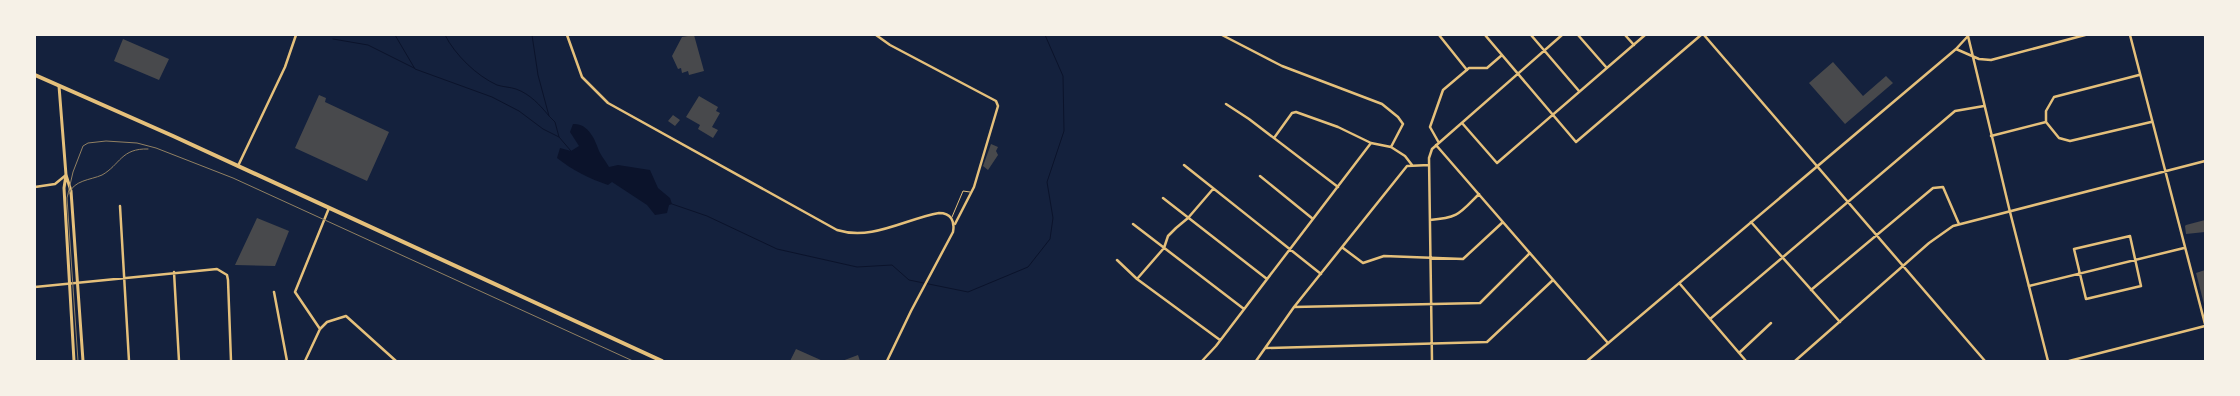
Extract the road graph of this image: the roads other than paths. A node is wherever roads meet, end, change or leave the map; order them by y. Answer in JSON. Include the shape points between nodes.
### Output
{"nodes":[{"id":1,"x":296,"y":35,"type":"edge"},
{"id":2,"x":567,"y":35,"type":"edge"},
{"id":3,"x":876,"y":35,"type":"edge"},
{"id":4,"x":1222,"y":35,"type":"edge"},
{"id":5,"x":1439,"y":35,"type":"edge"},
{"id":6,"x":1485,"y":35,"type":"edge"},
{"id":7,"x":1531,"y":35,"type":"edge"},
{"id":8,"x":1562,"y":35,"type":"edge"},
{"id":9,"x":1578,"y":35,"type":"edge"},
{"id":10,"x":1625,"y":35,"type":"edge"},
{"id":11,"x":1645,"y":35,"type":"edge"},
{"id":12,"x":1703,"y":35,"type":"edge"},
{"id":13,"x":1968,"y":35,"type":"edge"},
{"id":14,"x":2085,"y":35,"type":"edge"},
{"id":15,"x":2130,"y":35,"type":"edge"},
{"id":16,"x":1634,"y":45,"type":"junction"},
{"id":17,"x":1956,"y":49,"type":"junction"},
{"id":18,"x":1544,"y":51,"type":"junction"},
{"id":19,"x":1502,"y":55,"type":"junction"},
{"id":20,"x":1973,"y":56,"type":"junction"},
{"id":21,"x":1606,"y":67,"type":"junction"},
{"id":22,"x":1467,"y":70,"type":"junction"},
{"id":23,"x":1518,"y":74,"type":"junction"},
{"id":24,"x":35,"y":75,"type":"edge"},
{"id":25,"x":2139,"y":75,"type":"junction"},
{"id":26,"x":59,"y":85,"type":"junction"},
{"id":27,"x":1579,"y":91,"type":"junction"},
{"id":28,"x":1226,"y":104,"type":"dead end"},
{"id":29,"x":1984,"y":106,"type":"junction"},
{"id":30,"x":1552,"y":114,"type":"junction"},
{"id":31,"x":2046,"y":122,"type":"junction"},
{"id":32,"x":2151,"y":122,"type":"junction"},
{"id":33,"x":1462,"y":123,"type":"junction"},
{"id":34,"x":1991,"y":136,"type":"junction"},
{"id":35,"x":1274,"y":138,"type":"junction"},
{"id":36,"x":1371,"y":144,"type":"junction"},
{"id":37,"x":1438,"y":144,"type":"junction"},
{"id":38,"x":1391,"y":147,"type":"junction"},
{"id":39,"x":2205,"y":160,"type":"edge"},
{"id":40,"x":1184,"y":165,"type":"dead end"},
{"id":41,"x":1413,"y":165,"type":"junction"},
{"id":42,"x":1429,"y":165,"type":"junction"},
{"id":43,"x":238,"y":166,"type":"junction"},
{"id":44,"x":1818,"y":166,"type":"junction"},
{"id":45,"x":2164,"y":172,"type":"junction"},
{"id":46,"x":66,"y":175,"type":"junction"},
{"id":47,"x":1260,"y":176,"type":"dead end"},
{"id":48,"x":35,"y":187,"type":"edge"},
{"id":49,"x":1338,"y":187,"type":"junction"},
{"id":50,"x":1213,"y":189,"type":"junction"},
{"id":51,"x":971,"y":192,"type":"junction"},
{"id":52,"x":1479,"y":194,"type":"junction"},
{"id":53,"x":1163,"y":198,"type":"dead end"},
{"id":54,"x":1847,"y":201,"type":"junction"},
{"id":55,"x":120,"y":206,"type":"dead end"},
{"id":56,"x":329,"y":208,"type":"junction"},
{"id":57,"x":2010,"y":212,"type":"junction"},
{"id":58,"x":952,"y":218,"type":"junction"},
{"id":59,"x":1188,"y":218,"type":"junction"},
{"id":60,"x":1314,"y":219,"type":"junction"},
{"id":61,"x":1430,"y":220,"type":"junction"},
{"id":62,"x":1503,"y":222,"type":"junction"},
{"id":63,"x":1751,"y":222,"type":"junction"},
{"id":64,"x":954,"y":224,"type":"junction"},
{"id":65,"x":1133,"y":224,"type":"dead end"},
{"id":66,"x":1959,"y":224,"type":"junction"},
{"id":67,"x":1876,"y":234,"type":"junction"},
{"id":68,"x":1164,"y":248,"type":"junction"},
{"id":69,"x":1343,"y":248,"type":"junction"},
{"id":70,"x":2184,"y":248,"type":"junction"},
{"id":71,"x":1291,"y":249,"type":"junction"},
{"id":72,"x":1530,"y":253,"type":"junction"},
{"id":73,"x":1430,"y":258,"type":"junction"},
{"id":74,"x":1783,"y":258,"type":"junction"},
{"id":75,"x":1117,"y":260,"type":"dead end"},
{"id":76,"x":2135,"y":260,"type":"junction"},
{"id":77,"x":1904,"y":266,"type":"junction"},
{"id":78,"x":174,"y":272,"type":"junction"},
{"id":79,"x":1321,"y":274,"type":"junction"},
{"id":80,"x":2080,"y":274,"type":"junction"},
{"id":81,"x":124,"y":278,"type":"junction"},
{"id":82,"x":1137,"y":279,"type":"junction"},
{"id":83,"x":1267,"y":279,"type":"junction"},
{"id":84,"x":1553,"y":280,"type":"junction"},
{"id":85,"x":78,"y":282,"type":"junction"},
{"id":86,"x":68,"y":284,"type":"junction"},
{"id":87,"x":1680,"y":284,"type":"junction"},
{"id":88,"x":2029,"y":286,"type":"junction"},
{"id":89,"x":35,"y":287,"type":"edge"},
{"id":90,"x":1811,"y":290,"type":"junction"},
{"id":91,"x":274,"y":292,"type":"dead end"},
{"id":92,"x":1431,"y":304,"type":"junction"},
{"id":93,"x":1294,"y":308,"type":"junction"},
{"id":94,"x":1244,"y":309,"type":"junction"},
{"id":95,"x":1710,"y":320,"type":"junction"},
{"id":96,"x":1840,"y":322,"type":"junction"},
{"id":97,"x":1771,"y":323,"type":"dead end"},
{"id":98,"x":2205,"y":325,"type":"edge"},
{"id":99,"x":320,"y":328,"type":"junction"},
{"id":100,"x":1220,"y":340,"type":"junction"},
{"id":101,"x":1608,"y":343,"type":"junction"},
{"id":102,"x":1432,"y":344,"type":"junction"},
{"id":103,"x":1266,"y":348,"type":"junction"},
{"id":104,"x":1739,"y":353,"type":"junction"},
{"id":105,"x":74,"y":361,"type":"edge"},
{"id":106,"x":83,"y":361,"type":"edge"},
{"id":107,"x":128,"y":361,"type":"edge"},
{"id":108,"x":179,"y":361,"type":"edge"},
{"id":109,"x":231,"y":361,"type":"edge"},
{"id":110,"x":286,"y":361,"type":"edge"},
{"id":111,"x":305,"y":361,"type":"edge"},
{"id":112,"x":396,"y":361,"type":"edge"},
{"id":113,"x":662,"y":361,"type":"edge"},
{"id":114,"x":887,"y":361,"type":"edge"},
{"id":115,"x":1202,"y":361,"type":"edge"},
{"id":116,"x":1256,"y":361,"type":"edge"},
{"id":117,"x":1432,"y":361,"type":"edge"},
{"id":118,"x":1587,"y":361,"type":"edge"},
{"id":119,"x":1746,"y":361,"type":"edge"},
{"id":120,"x":1795,"y":361,"type":"edge"},
{"id":121,"x":1985,"y":361,"type":"edge"},
{"id":122,"x":2048,"y":361,"type":"edge"},
{"id":123,"x":2069,"y":361,"type":"edge"}],
"edges":[{"from":1,"to":43,"type":"street"},
{"from":2,"to":58,"type":"street","via":[[582,77],[608,103],[838,230],[870,233],[938,213]]},
{"from":3,"to":51,"type":"street","via":[[996,101],[998,106]]},
{"from":4,"to":38,"type":"street","via":[[1282,66],[1390,109],[1403,124]]},
{"from":5,"to":22,"type":"street"},
{"from":6,"to":19,"type":"street"},
{"from":7,"to":18,"type":"street"},
{"from":8,"to":18,"type":"street"},
{"from":9,"to":21,"type":"street"},
{"from":10,"to":16,"type":"street"},
{"from":11,"to":16,"type":"street"},
{"from":12,"to":30,"type":"street","via":[[1576,142]]},
{"from":12,"to":44,"type":"street"},
{"from":13,"to":17,"type":"street"},
{"from":13,"to":20,"type":"street"},
{"from":14,"to":20,"type":"street","via":[[1991,60],[1978,60]]},
{"from":15,"to":25,"type":"street"},
{"from":16,"to":21,"type":"street"},
{"from":17,"to":20,"type":"street"},
{"from":17,"to":44,"type":"street"},
{"from":18,"to":23,"type":"street"},
{"from":18,"to":27,"type":"street"},
{"from":19,"to":22,"type":"street","via":[[1487,68]]},
{"from":19,"to":23,"type":"street"},
{"from":20,"to":29,"type":"street"},
{"from":21,"to":27,"type":"street"},
{"from":22,"to":37,"type":"street","via":[[1443,90],[1430,122]]},
{"from":23,"to":30,"type":"street"},
{"from":23,"to":33,"type":"street"},
{"from":24,"to":26,"type":"main road"},
{"from":25,"to":31,"type":"street","via":[[2054,97],[2046,111]]},
{"from":25,"to":32,"type":"street"},
{"from":26,"to":43,"type":"main road"},
{"from":26,"to":46,"type":"main road"},
{"from":27,"to":30,"type":"street"},
{"from":28,"to":35,"type":"street"},
{"from":29,"to":34,"type":"street"},
{"from":29,"to":54,"type":"street","via":[[1955,111]]},
{"from":30,"to":33,"type":"street","via":[[1497,163]]},
{"from":31,"to":32,"type":"street","via":[[2059,138],[2070,141]]},
{"from":31,"to":34,"type":"street"},
{"from":32,"to":45,"type":"street"},
{"from":33,"to":37,"type":"street"},
{"from":34,"to":57,"type":"street"},
{"from":35,"to":36,"type":"street","via":[[1292,112],[1296,112],[1338,127]]},
{"from":35,"to":49,"type":"street"},
{"from":36,"to":38,"type":"street"},
{"from":36,"to":49,"type":"street"},
{"from":37,"to":42,"type":"street","via":[[1432,149]]},
{"from":37,"to":52,"type":"street"},
{"from":38,"to":41,"type":"street"},
{"from":39,"to":45,"type":"street"},
{"from":40,"to":50,"type":"street"},
{"from":41,"to":42,"type":"street"},
{"from":41,"to":69,"type":"street","via":[[1406,166]]},
{"from":42,"to":61,"type":"street"},
{"from":43,"to":56,"type":"main road"},
{"from":44,"to":54,"type":"street"},
{"from":44,"to":63,"type":"street"},
{"from":45,"to":57,"type":"street"},
{"from":45,"to":70,"type":"street"},
{"from":46,"to":48,"type":"street","via":[[55,184]]},
{"from":46,"to":85,"type":"main road","via":[[71,191]]},
{"from":46,"to":86,"type":"main road"},
{"from":47,"to":60,"type":"street"},
{"from":49,"to":60,"type":"street"},
{"from":50,"to":59,"type":"street"},
{"from":50,"to":71,"type":"street"},
{"from":51,"to":58,"type":"lane","via":[[962,191]]},
{"from":51,"to":64,"type":"street"},
{"from":52,"to":61,"type":"street","via":[[1457,216]]},
{"from":52,"to":62,"type":"street"},
{"from":53,"to":59,"type":"street"},
{"from":54,"to":67,"type":"street"},
{"from":54,"to":74,"type":"street"},
{"from":55,"to":81,"type":"street"},
{"from":56,"to":99,"type":"street","via":[[295,292]]},
{"from":56,"to":113,"type":"main road"},
{"from":57,"to":66,"type":"street"},
{"from":57,"to":88,"type":"street"},
{"from":58,"to":64,"type":"street"},
{"from":59,"to":68,"type":"street","via":[[1168,236]]},
{"from":59,"to":83,"type":"street"},
{"from":60,"to":71,"type":"street"},
{"from":61,"to":73,"type":"street"},
{"from":62,"to":72,"type":"street"},
{"from":62,"to":73,"type":"street","via":[[1463,259]]},
{"from":63,"to":74,"type":"street"},
{"from":63,"to":87,"type":"street"},
{"from":64,"to":114,"type":"street","via":[[953,232]]},
{"from":65,"to":68,"type":"street"},
{"from":66,"to":67,"type":"street","via":[[1943,187],[1937,186]]},
{"from":66,"to":77,"type":"street","via":[[1929,243]]},
{"from":67,"to":77,"type":"street"},
{"from":67,"to":90,"type":"street"},
{"from":68,"to":82,"type":"street"},
{"from":68,"to":94,"type":"street"},
{"from":69,"to":73,"type":"street","via":[[1363,263],[1384,256]]},
{"from":69,"to":79,"type":"street"},
{"from":70,"to":76,"type":"street"},
{"from":70,"to":98,"type":"street"},
{"from":71,"to":79,"type":"street"},
{"from":71,"to":83,"type":"street"},
{"from":72,"to":84,"type":"street"},
{"from":72,"to":92,"type":"street","via":[[1480,303]]},
{"from":73,"to":92,"type":"street"},
{"from":74,"to":90,"type":"street"},
{"from":74,"to":95,"type":"street"},
{"from":75,"to":82,"type":"street"},
{"from":76,"to":80,"type":"street"},
{"from":76,"to":80,"type":"street","via":[[2130,236],[2084,247],[2074,250]]},
{"from":76,"to":80,"type":"street","via":[[2142,286],[2086,299]]},
{"from":77,"to":96,"type":"street"},
{"from":77,"to":121,"type":"street"},
{"from":78,"to":81,"type":"street"},
{"from":78,"to":108,"type":"street"},
{"from":78,"to":109,"type":"street","via":[[217,269],[227,275]]},
{"from":79,"to":93,"type":"street"},
{"from":80,"to":88,"type":"street"},
{"from":81,"to":85,"type":"street"},
{"from":81,"to":107,"type":"street"},
{"from":82,"to":100,"type":"street"},
{"from":83,"to":94,"type":"street"},
{"from":84,"to":101,"type":"street"},
{"from":84,"to":102,"type":"street","via":[[1487,342]]},
{"from":85,"to":86,"type":"street"},
{"from":85,"to":106,"type":"main road"},
{"from":86,"to":89,"type":"street"},
{"from":86,"to":105,"type":"main road"},
{"from":87,"to":95,"type":"street"},
{"from":87,"to":101,"type":"street"},
{"from":88,"to":122,"type":"street"},
{"from":90,"to":96,"type":"street"},
{"from":91,"to":110,"type":"street"},
{"from":92,"to":93,"type":"street"},
{"from":92,"to":102,"type":"street"},
{"from":93,"to":103,"type":"street"},
{"from":94,"to":100,"type":"street"},
{"from":95,"to":104,"type":"street"},
{"from":96,"to":120,"type":"street"},
{"from":97,"to":104,"type":"street"},
{"from":98,"to":123,"type":"street"},
{"from":99,"to":111,"type":"street"},
{"from":99,"to":112,"type":"street","via":[[327,322],[346,316]]},
{"from":100,"to":115,"type":"street"},
{"from":101,"to":118,"type":"street"},
{"from":102,"to":103,"type":"street"},
{"from":102,"to":117,"type":"street"},
{"from":103,"to":116,"type":"street"},
{"from":104,"to":119,"type":"street"}]}
